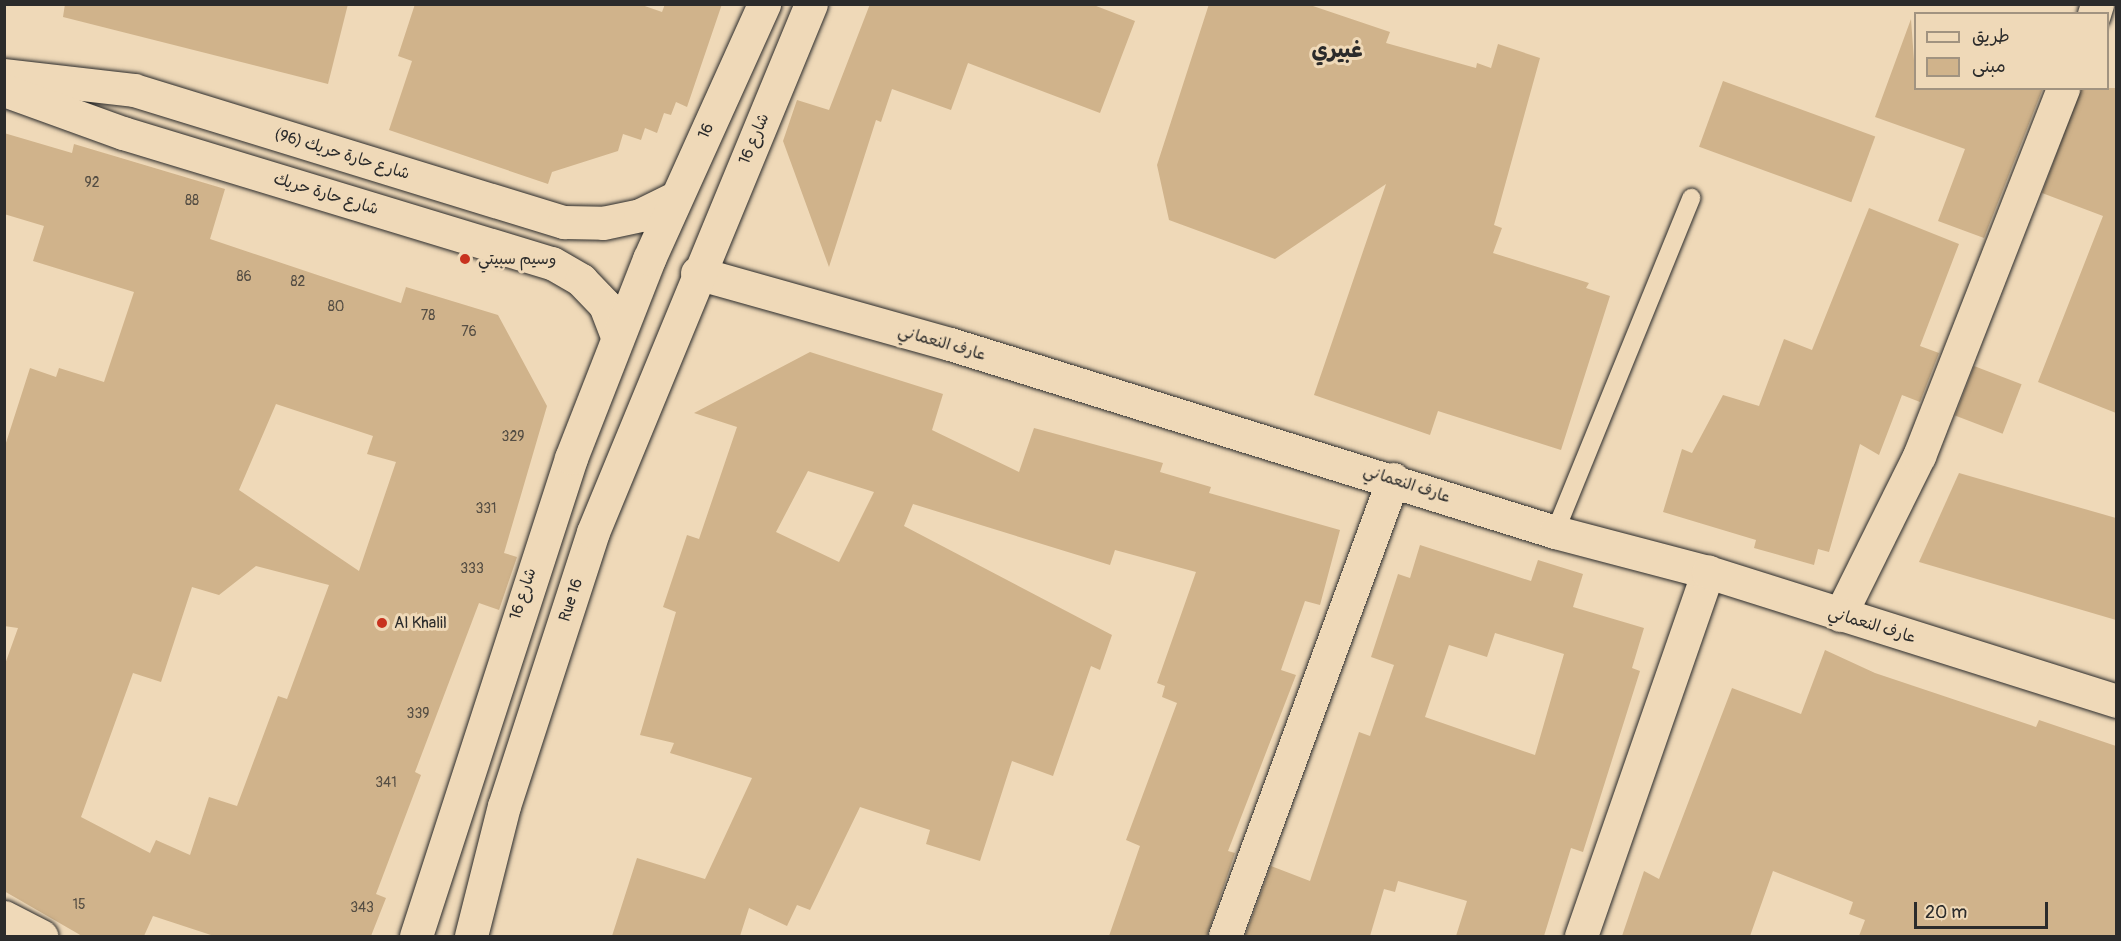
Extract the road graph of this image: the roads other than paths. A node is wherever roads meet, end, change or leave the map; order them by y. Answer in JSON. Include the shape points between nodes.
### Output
{"nodes":[{"id":1,"x":764,"y":4,"type":"edge"},
{"id":2,"x":811,"y":4,"type":"edge"},
{"id":3,"x":4,"y":75,"type":"edge"},
{"id":4,"x":4,"y":90,"type":"edge"},
{"id":5,"x":2062,"y":90,"type":"edge"},
{"id":6,"x":349,"y":156,"type":"junction"},
{"id":7,"x":334,"y":197,"type":"junction"},
{"id":8,"x":675,"y":198,"type":"junction"},
{"id":9,"x":1690,"y":198,"type":"dead end"},
{"id":10,"x":649,"y":259,"type":"joint"},
{"id":11,"x":696,"y":273,"type":"junction"},
{"id":12,"x":618,"y":336,"type":"junction"},
{"id":13,"x":1393,"y":479,"type":"junction"},
{"id":14,"x":1555,"y":532,"type":"junction"},
{"id":15,"x":1708,"y":572,"type":"junction"},
{"id":16,"x":1840,"y":615,"type":"junction"},
{"id":17,"x":2116,"y":701,"type":"edge"},
{"id":18,"x":4,"y":917,"type":"edge"},
{"id":19,"x":40,"y":936,"type":"edge"},
{"id":20,"x":416,"y":936,"type":"edge"},
{"id":21,"x":471,"y":936,"type":"edge"},
{"id":22,"x":1225,"y":936,"type":"edge"},
{"id":23,"x":1581,"y":936,"type":"edge"}],
"edges":[{"from":1,"to":8,"type":"street","name":"16"},
{"from":2,"to":11,"type":"street","name":"شارع 16"},
{"from":3,"to":6,"type":"street","name":"شارع حارة حريك (96)","via":[[134,90]]},
{"from":4,"to":7,"type":"street","name":"شارع حارة حريك","via":[[112,129]]},
{"from":5,"to":16,"type":"street","via":[[1919,456]]},
{"from":6,"to":7,"type":"street"},
{"from":6,"to":8,"type":"street","name":"شارع حارة حريك (96)","via":[[564,222],[621,219]]},
{"from":7,"to":12,"type":"street","name":"شارع حارة حريك","via":[[552,263],[581,280],[604,305]]},
{"from":8,"to":10,"type":"street","name":"16"},
{"from":9,"to":14,"type":"lane"},
{"from":10,"to":12,"type":"street","name":"شارع 16"},
{"from":11,"to":13,"type":"street","name":"عارف النعماني"},
{"from":11,"to":21,"type":"street","name":"Rue 16","via":[[593,532],[504,807]]},
{"from":12,"to":20,"type":"street","name":"شارع 16","via":[[531,568]]},
{"from":13,"to":14,"type":"street","name":"عارف النعماني"},
{"from":13,"to":22,"type":"street"},
{"from":14,"to":15,"type":"street","name":"عارف النعماني"},
{"from":15,"to":16,"type":"street","name":"عارف النعماني"},
{"from":15,"to":23,"type":"street"},
{"from":16,"to":17,"type":"street","name":"عارف النعماني"},
{"from":18,"to":19,"type":"street"}]}
